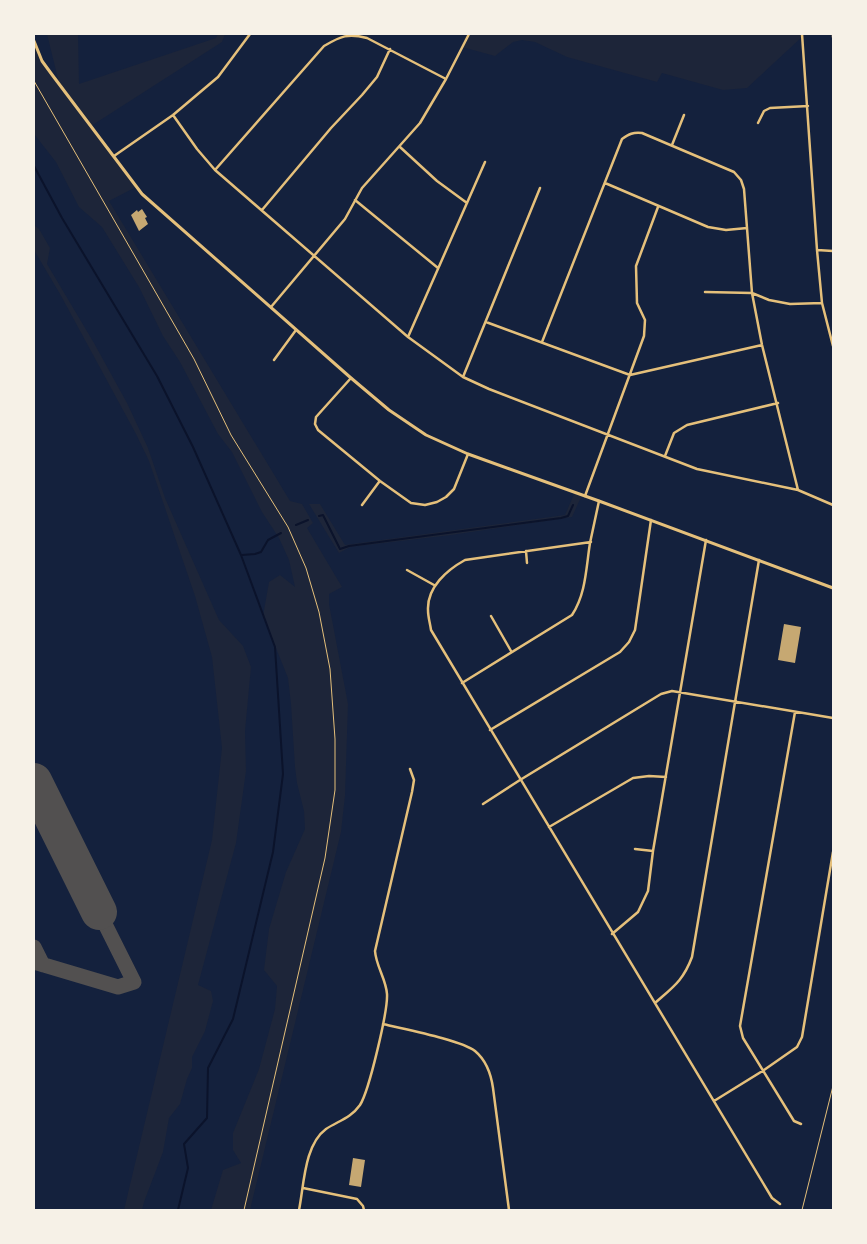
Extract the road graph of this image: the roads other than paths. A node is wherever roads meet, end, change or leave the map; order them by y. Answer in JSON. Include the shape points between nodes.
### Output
{"nodes":[{"id":1,"x":250,"y":34,"type":"edge"},
{"id":2,"x":469,"y":34,"type":"edge"},
{"id":3,"x":802,"y":34,"type":"edge"},
{"id":4,"x":34,"y":41,"type":"edge"},
{"id":5,"x":390,"y":49,"type":"junction"},
{"id":6,"x":446,"y":79,"type":"junction"},
{"id":7,"x":808,"y":106,"type":"junction"},
{"id":8,"x":173,"y":115,"type":"junction"},
{"id":9,"x":684,"y":116,"type":"dead end"},
{"id":10,"x":758,"y":124,"type":"dead end"},
{"id":11,"x":672,"y":145,"type":"junction"},
{"id":12,"x":400,"y":147,"type":"junction"},
{"id":13,"x":114,"y":156,"type":"junction"},
{"id":14,"x":484,"y":162,"type":"dead end"},
{"id":15,"x":216,"y":170,"type":"junction"},
{"id":16,"x":605,"y":183,"type":"junction"},
{"id":17,"x":540,"y":188,"type":"dead end"},
{"id":18,"x":355,"y":200,"type":"junction"},
{"id":19,"x":467,"y":203,"type":"junction"},
{"id":20,"x":658,"y":207,"type":"junction"},
{"id":21,"x":262,"y":210,"type":"junction"},
{"id":22,"x":747,"y":228,"type":"junction"},
{"id":23,"x":817,"y":250,"type":"junction"},
{"id":24,"x":833,"y":251,"type":"edge"},
{"id":25,"x":314,"y":256,"type":"junction"},
{"id":26,"x":438,"y":268,"type":"junction"},
{"id":27,"x":705,"y":292,"type":"dead end"},
{"id":28,"x":752,"y":293,"type":"junction"},
{"id":29,"x":822,"y":303,"type":"junction"},
{"id":30,"x":271,"y":307,"type":"junction"},
{"id":31,"x":486,"y":322,"type":"junction"},
{"id":32,"x":296,"y":330,"type":"junction"},
{"id":33,"x":408,"y":337,"type":"junction"},
{"id":34,"x":542,"y":342,"type":"junction"},
{"id":35,"x":762,"y":345,"type":"junction"},
{"id":36,"x":833,"y":346,"type":"edge"},
{"id":37,"x":274,"y":360,"type":"dead end"},
{"id":38,"x":630,"y":375,"type":"junction"},
{"id":39,"x":463,"y":377,"type":"junction"},
{"id":40,"x":351,"y":378,"type":"junction"},
{"id":41,"x":778,"y":403,"type":"junction"},
{"id":42,"x":608,"y":435,"type":"junction"},
{"id":43,"x":468,"y":454,"type":"junction"},
{"id":44,"x":664,"y":456,"type":"junction"},
{"id":45,"x":380,"y":481,"type":"junction"},
{"id":46,"x":798,"y":490,"type":"junction"},
{"id":47,"x":585,"y":496,"type":"junction"},
{"id":48,"x":599,"y":501,"type":"junction"},
{"id":49,"x":362,"y":505,"type":"dead end"},
{"id":50,"x":833,"y":505,"type":"edge"},
{"id":51,"x":652,"y":520,"type":"junction"},
{"id":52,"x":706,"y":540,"type":"junction"},
{"id":53,"x":590,"y":542,"type":"junction"},
{"id":54,"x":526,"y":551,"type":"junction"},
{"id":55,"x":760,"y":560,"type":"junction"},
{"id":56,"x":527,"y":563,"type":"dead end"},
{"id":57,"x":407,"y":570,"type":"dead end"},
{"id":58,"x":434,"y":585,"type":"junction"},
{"id":59,"x":833,"y":588,"type":"edge"},
{"id":60,"x":492,"y":616,"type":"dead end"},
{"id":61,"x":511,"y":651,"type":"junction"},
{"id":62,"x":462,"y":683,"type":"junction"},
{"id":63,"x":680,"y":692,"type":"junction"},
{"id":64,"x":736,"y":703,"type":"junction"},
{"id":65,"x":795,"y":712,"type":"junction"},
{"id":66,"x":833,"y":718,"type":"edge"},
{"id":67,"x":490,"y":730,"type":"junction"},
{"id":68,"x":410,"y":769,"type":"dead end"},
{"id":69,"x":666,"y":777,"type":"junction"},
{"id":70,"x":520,"y":780,"type":"junction"},
{"id":71,"x":483,"y":804,"type":"dead end"},
{"id":72,"x":549,"y":827,"type":"junction"},
{"id":73,"x":635,"y":849,"type":"dead end"},
{"id":74,"x":653,"y":851,"type":"junction"},
{"id":75,"x":833,"y":852,"type":"edge"},
{"id":76,"x":612,"y":934,"type":"junction"},
{"id":77,"x":655,"y":1003,"type":"junction"},
{"id":78,"x":383,"y":1024,"type":"junction"},
{"id":79,"x":764,"y":1070,"type":"junction"},
{"id":80,"x":833,"y":1086,"type":"edge"},
{"id":81,"x":714,"y":1101,"type":"junction"},
{"id":82,"x":801,"y":1124,"type":"dead end"},
{"id":83,"x":303,"y":1188,"type":"junction"},
{"id":84,"x":780,"y":1204,"type":"dead end"},
{"id":85,"x":299,"y":1210,"type":"edge"},
{"id":86,"x":364,"y":1210,"type":"edge"},
{"id":87,"x":509,"y":1210,"type":"edge"},
{"id":88,"x":802,"y":1210,"type":"edge"}],
"edges":[{"from":1,"to":8,"type":"street","via":[[218,77]]},
{"from":2,"to":6,"type":"street"},
{"from":3,"to":7,"type":"street"},
{"from":4,"to":13,"type":"street","via":[[42,61]]},
{"from":5,"to":6,"type":"street"},
{"from":5,"to":15,"type":"street","via":[[354,34],[339,37],[324,46]]},
{"from":5,"to":21,"type":"street","via":[[377,77]]},
{"from":6,"to":12,"type":"street","via":[[420,123]]},
{"from":7,"to":10,"type":"street","via":[[770,108],[764,111]]},
{"from":7,"to":23,"type":"street"},
{"from":8,"to":13,"type":"street"},
{"from":8,"to":15,"type":"street"},
{"from":9,"to":11,"type":"street"},
{"from":11,"to":16,"type":"street","via":[[642,133],[629,134],[622,139]]},
{"from":11,"to":22,"type":"street","via":[[734,172],[744,190]]},
{"from":12,"to":18,"type":"street"},
{"from":12,"to":19,"type":"street"},
{"from":13,"to":30,"type":"street","via":[[142,194]]},
{"from":14,"to":19,"type":"street"},
{"from":15,"to":21,"type":"street"},
{"from":16,"to":20,"type":"street"},
{"from":16,"to":34,"type":"street"},
{"from":17,"to":31,"type":"street"},
{"from":18,"to":25,"type":"street","via":[[345,219]]},
{"from":18,"to":26,"type":"street"},
{"from":19,"to":26,"type":"street"},
{"from":20,"to":22,"type":"street","via":[[708,227],[726,230]]},
{"from":20,"to":38,"type":"street","via":[[636,266],[638,304],[645,320],[644,336]]},
{"from":21,"to":25,"type":"street"},
{"from":22,"to":28,"type":"street"},
{"from":23,"to":24,"type":"street"},
{"from":23,"to":29,"type":"street"},
{"from":25,"to":30,"type":"street"},
{"from":25,"to":33,"type":"street"},
{"from":26,"to":33,"type":"street"},
{"from":27,"to":28,"type":"street"},
{"from":28,"to":29,"type":"street","via":[[790,304]]},
{"from":28,"to":35,"type":"street"},
{"from":29,"to":36,"type":"street"},
{"from":30,"to":32,"type":"street"},
{"from":31,"to":34,"type":"street"},
{"from":31,"to":39,"type":"street"},
{"from":32,"to":37,"type":"street"},
{"from":32,"to":40,"type":"street"},
{"from":33,"to":39,"type":"street"},
{"from":34,"to":38,"type":"street"},
{"from":35,"to":38,"type":"street"},
{"from":35,"to":41,"type":"street"},
{"from":38,"to":42,"type":"street"},
{"from":39,"to":42,"type":"street"},
{"from":40,"to":43,"type":"street","via":[[426,435]]},
{"from":40,"to":45,"type":"street","via":[[316,417],[314,424]]},
{"from":41,"to":44,"type":"street","via":[[687,425],[674,433]]},
{"from":41,"to":46,"type":"street"},
{"from":42,"to":44,"type":"street"},
{"from":42,"to":47,"type":"street"},
{"from":43,"to":45,"type":"street","via":[[454,489],[437,502],[425,505],[411,503]]},
{"from":43,"to":47,"type":"street"},
{"from":44,"to":46,"type":"street","via":[[697,468]]},
{"from":45,"to":49,"type":"street"},
{"from":46,"to":50,"type":"street"},
{"from":47,"to":48,"type":"street"},
{"from":48,"to":51,"type":"street"},
{"from":48,"to":53,"type":"street"},
{"from":51,"to":52,"type":"street"},
{"from":51,"to":67,"type":"street","via":[[635,630],[629,642],[620,652]]},
{"from":52,"to":55,"type":"street"},
{"from":52,"to":63,"type":"street"},
{"from":53,"to":54,"type":"street"},
{"from":53,"to":61,"type":"street","via":[[583,593],[572,615]]},
{"from":54,"to":56,"type":"street"},
{"from":54,"to":58,"type":"street","via":[[465,560],[450,568]]},
{"from":55,"to":59,"type":"street"},
{"from":55,"to":64,"type":"street"},
{"from":57,"to":58,"type":"street"},
{"from":58,"to":62,"type":"street","via":[[428,610],[431,630]]},
{"from":60,"to":61,"type":"street"},
{"from":61,"to":62,"type":"street"},
{"from":62,"to":67,"type":"street"},
{"from":63,"to":64,"type":"street"},
{"from":63,"to":69,"type":"street"},
{"from":63,"to":70,"type":"street","via":[[660,694]]},
{"from":64,"to":65,"type":"street"},
{"from":64,"to":77,"type":"street","via":[[692,958],[680,982]]},
{"from":65,"to":66,"type":"street"},
{"from":65,"to":79,"type":"street","via":[[740,1026],[743,1038]]},
{"from":67,"to":70,"type":"street"},
{"from":68,"to":78,"type":"street","via":[[414,780],[412,792],[374,951],[387,994]]},
{"from":69,"to":72,"type":"street","via":[[633,778]]},
{"from":69,"to":74,"type":"street"},
{"from":70,"to":71,"type":"street"},
{"from":70,"to":72,"type":"street"},
{"from":72,"to":76,"type":"street"},
{"from":73,"to":74,"type":"street"},
{"from":74,"to":76,"type":"street","via":[[648,891],[638,912]]},
{"from":75,"to":79,"type":"street","via":[[802,1037],[797,1047]]},
{"from":76,"to":77,"type":"street"},
{"from":77,"to":81,"type":"street"},
{"from":78,"to":83,"type":"street","via":[[363,1100],[352,1114],[326,1129],[314,1143]]},
{"from":78,"to":87,"type":"street","via":[[462,1045],[476,1052],[486,1063],[493,1088]]},
{"from":79,"to":81,"type":"street"},
{"from":79,"to":82,"type":"street","via":[[794,1121]]},
{"from":80,"to":88,"type":"lane"},
{"from":81,"to":84,"type":"street","via":[[772,1198]]},
{"from":83,"to":85,"type":"street"},
{"from":83,"to":86,"type":"street","via":[[358,1199]]}]}
